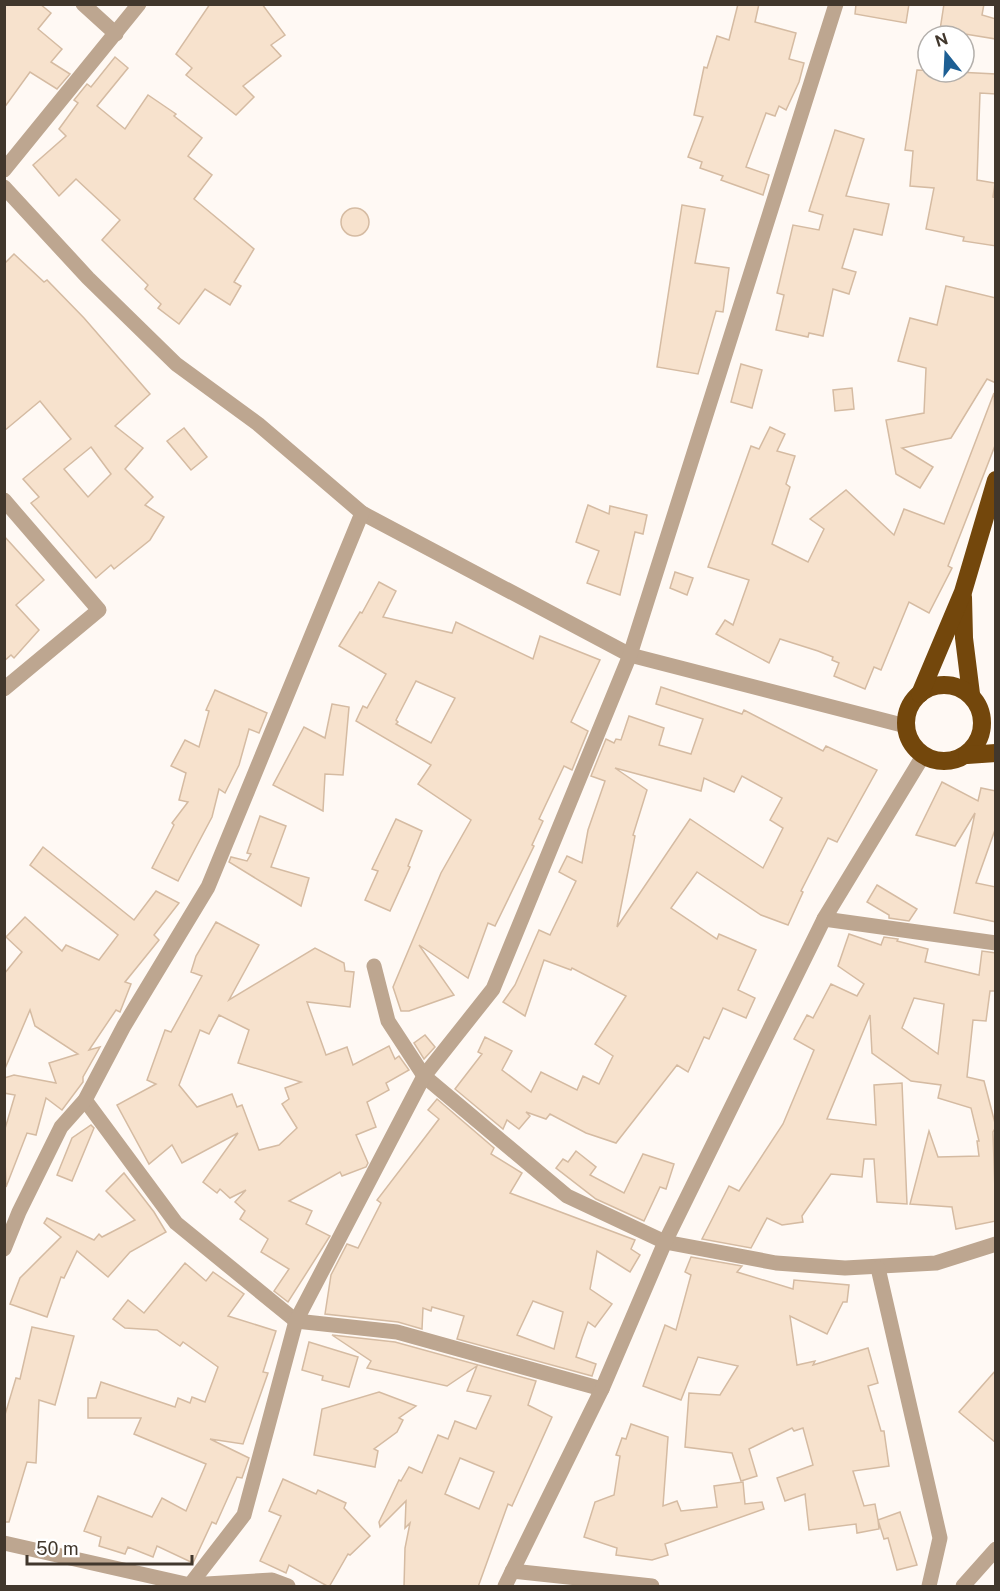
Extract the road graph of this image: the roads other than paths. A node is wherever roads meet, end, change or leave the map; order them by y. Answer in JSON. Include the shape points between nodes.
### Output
{"nodes":[{"id":1,"x":84,"y":4,"type":"edge"},
{"id":2,"x":139,"y":4,"type":"edge"},
{"id":3,"x":836,"y":4,"type":"edge"},
{"id":4,"x":116,"y":34,"type":"junction"},
{"id":5,"x":4,"y":170,"type":"edge"},
{"id":6,"x":4,"y":187,"type":"edge"},
{"id":7,"x":996,"y":480,"type":"edge"},
{"id":8,"x":4,"y":500,"type":"edge"},
{"id":9,"x":362,"y":513,"type":"junction"},
{"id":10,"x":963,"y":592,"type":"junction"},
{"id":11,"x":630,"y":655,"type":"junction"},
{"id":12,"x":4,"y":689,"type":"edge"},
{"id":13,"x":920,"y":694,"type":"junction"},
{"id":14,"x":971,"y":694,"type":"junction"},
{"id":15,"x":988,"y":713,"type":"edge"},
{"id":16,"x":906,"y":726,"type":"junction"},
{"id":17,"x":996,"y":753,"type":"edge"},
{"id":18,"x":967,"y":755,"type":"junction"},
{"id":19,"x":923,"y":756,"type":"junction"},
{"id":20,"x":824,"y":919,"type":"junction"},
{"id":21,"x":996,"y":943,"type":"edge"},
{"id":22,"x":374,"y":966,"type":"dead end"},
{"id":23,"x":424,"y":1076,"type":"junction"},
{"id":24,"x":84,"y":1100,"type":"junction"},
{"id":25,"x":665,"y":1242,"type":"junction"},
{"id":26,"x":996,"y":1244,"type":"edge"},
{"id":27,"x":4,"y":1249,"type":"edge"},
{"id":28,"x":878,"y":1268,"type":"junction"},
{"id":29,"x":296,"y":1321,"type":"junction"},
{"id":30,"x":602,"y":1389,"type":"junction"},
{"id":31,"x":4,"y":1543,"type":"edge"},
{"id":32,"x":996,"y":1549,"type":"edge"},
{"id":33,"x":512,"y":1571,"type":"junction"},
{"id":34,"x":190,"y":1586,"type":"edge"},
{"id":35,"x":288,"y":1587,"type":"edge"},
{"id":36,"x":505,"y":1587,"type":"edge"},
{"id":37,"x":652,"y":1587,"type":"edge"},
{"id":38,"x":929,"y":1587,"type":"edge"},
{"id":39,"x":963,"y":1587,"type":"edge"}],
"edges":[{"from":1,"to":4,"type":"street"},
{"from":2,"to":4,"type":"street"},
{"from":3,"to":11,"type":"street"},
{"from":4,"to":5,"type":"street"},
{"from":6,"to":9,"type":"street","via":[[88,278],[176,364],[258,424]]},
{"from":7,"to":10,"type":"highway"},
{"from":8,"to":12,"type":"street","via":[[99,610]]},
{"from":9,"to":11,"type":"street"},
{"from":9,"to":24,"type":"street","via":[[208,887]]},
{"from":10,"to":13,"type":"highway"},
{"from":10,"to":14,"type":"highway"},
{"from":11,"to":16,"type":"street"},
{"from":11,"to":23,"type":"street","via":[[493,989]]},
{"from":13,"to":14,"type":"highway","via":[[935,686],[954,686]]},
{"from":13,"to":16,"type":"highway","via":[[908,709]]},
{"from":14,"to":15,"type":"highway"},
{"from":15,"to":18,"type":"highway","via":[[978,744]]},
{"from":16,"to":19,"type":"highway","via":[[908,738]]},
{"from":17,"to":18,"type":"highway"},
{"from":18,"to":19,"type":"highway","via":[[938,762]]},
{"from":19,"to":20,"type":"street"},
{"from":20,"to":21,"type":"street"},
{"from":20,"to":25,"type":"street"},
{"from":22,"to":23,"type":"street","via":[[387,1021]]},
{"from":23,"to":25,"type":"street","via":[[567,1196]]},
{"from":23,"to":29,"type":"street"},
{"from":24,"to":27,"type":"street","via":[[61,1127]]},
{"from":24,"to":29,"type":"street","via":[[176,1223]]},
{"from":25,"to":28,"type":"street","via":[[776,1263]]},
{"from":25,"to":30,"type":"street"},
{"from":26,"to":28,"type":"street","via":[[936,1263]]},
{"from":28,"to":38,"type":"street","via":[[940,1538]]},
{"from":29,"to":30,"type":"street","via":[[397,1332]]},
{"from":29,"to":34,"type":"street","via":[[244,1515]]},
{"from":30,"to":33,"type":"street"},
{"from":31,"to":34,"type":"street"},
{"from":32,"to":39,"type":"street"},
{"from":33,"to":36,"type":"street"},
{"from":33,"to":37,"type":"street"},
{"from":34,"to":35,"type":"street","via":[[272,1580]]}]}
